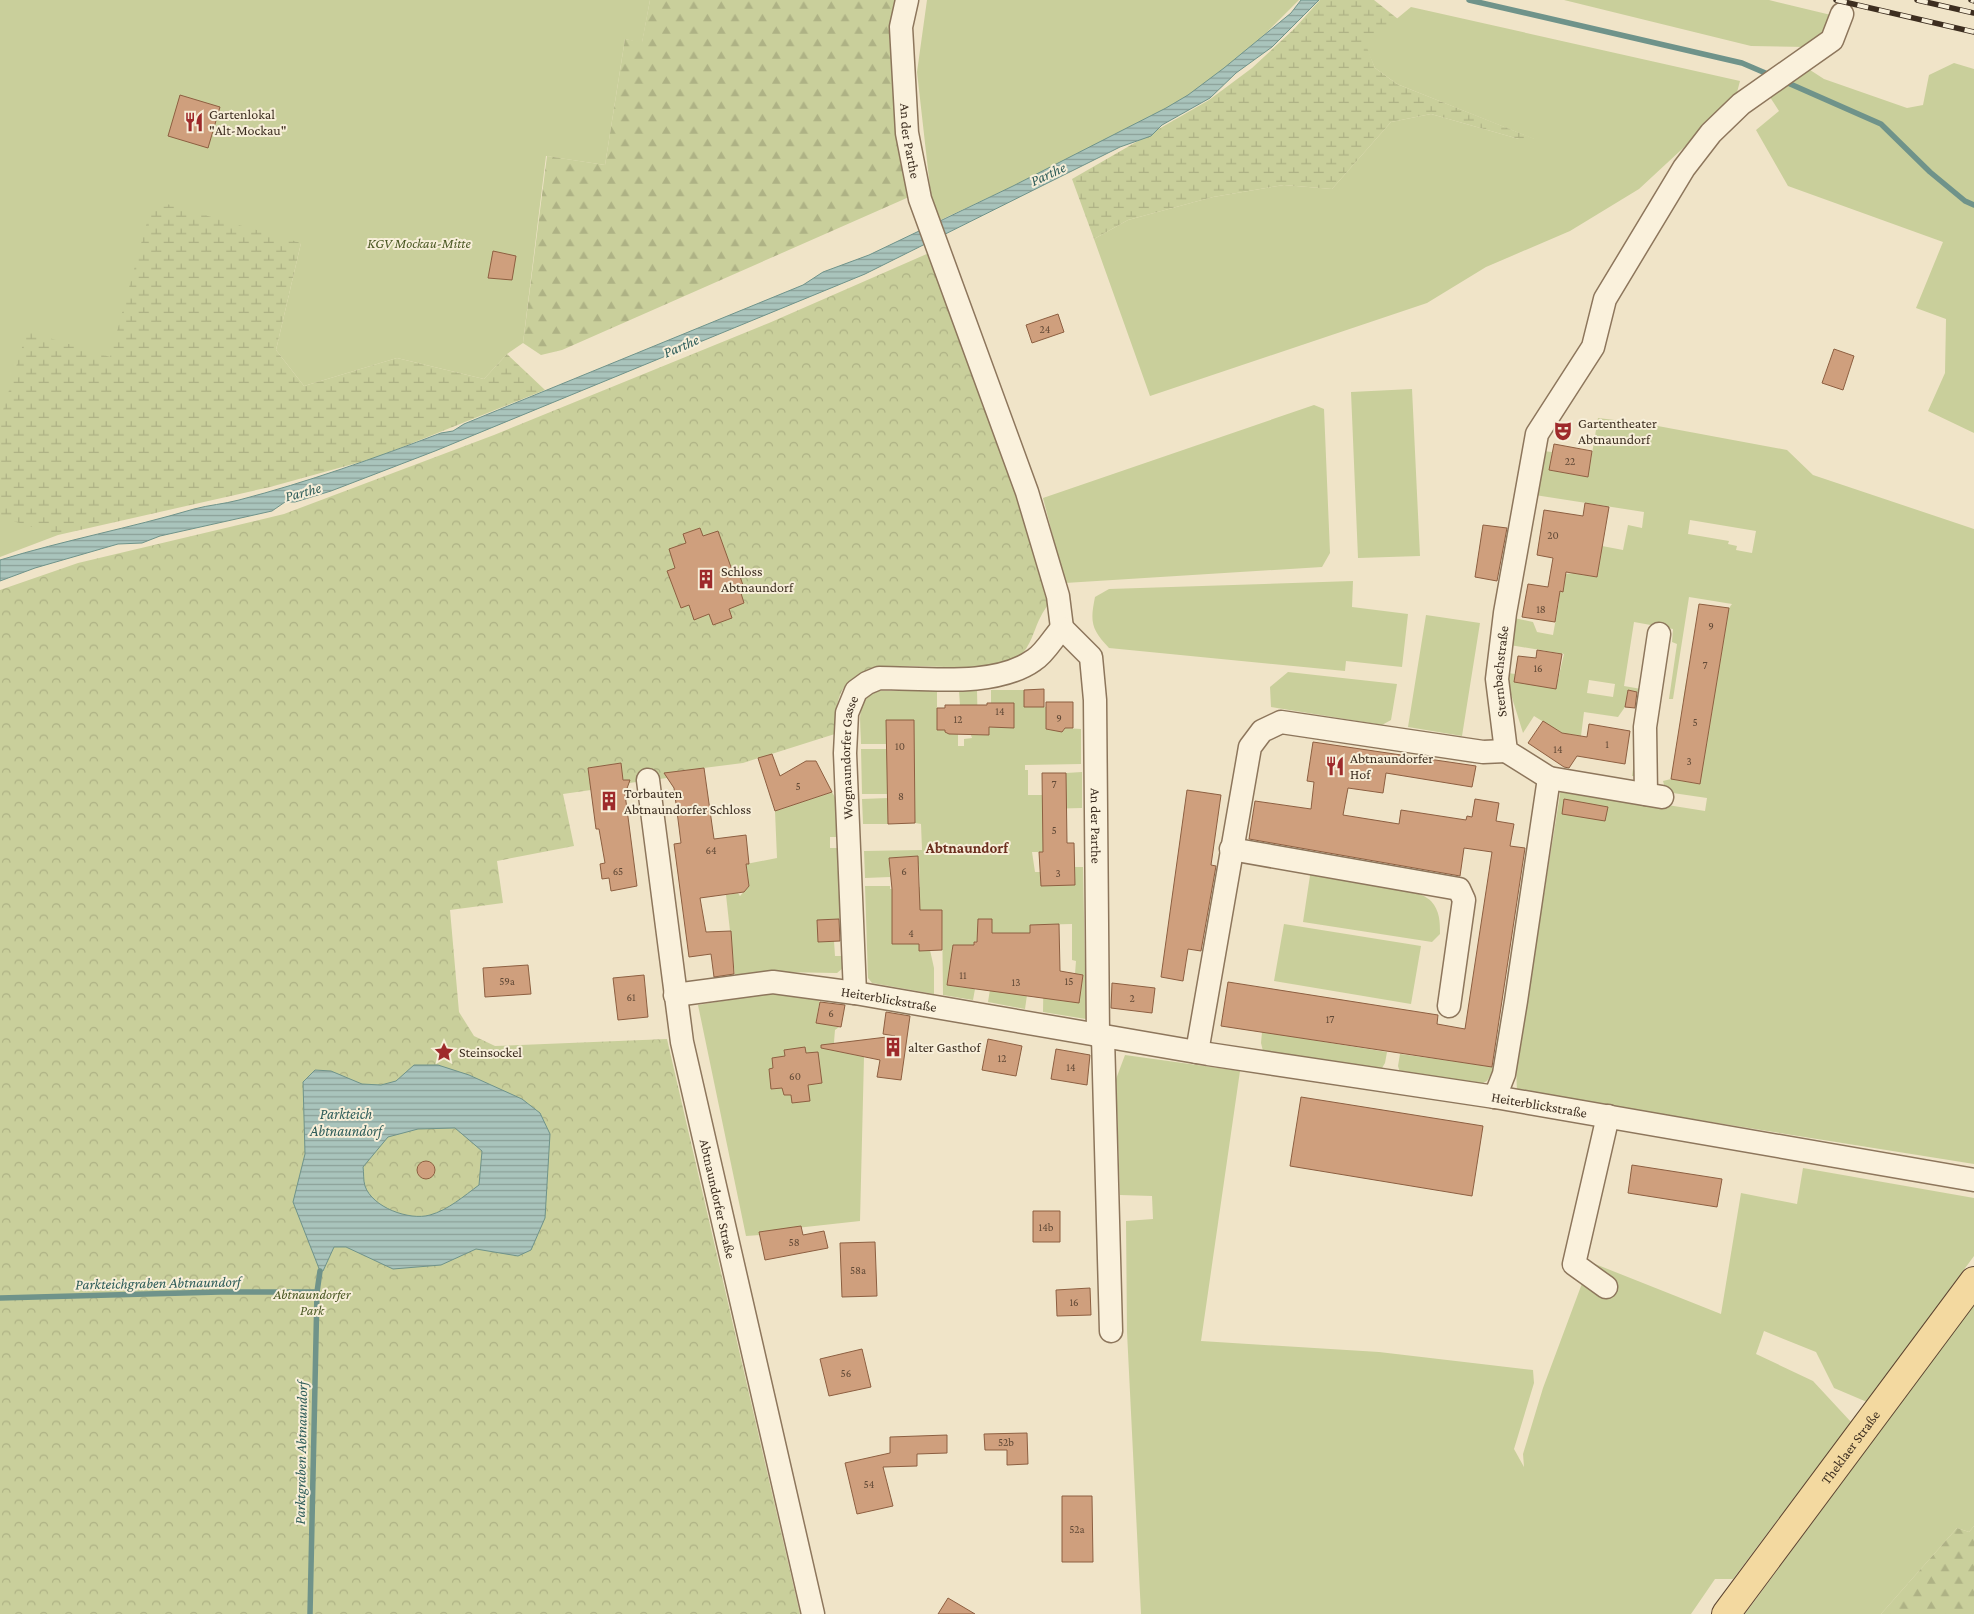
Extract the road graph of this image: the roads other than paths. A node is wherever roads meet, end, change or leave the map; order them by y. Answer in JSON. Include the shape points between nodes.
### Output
{"nodes":[{"id":1,"x":907,"y":0,"type":"edge"},
{"id":2,"x":1842,"y":14,"type":"dead end"},
{"id":3,"x":1062,"y":628,"type":"junction"},
{"id":4,"x":1658,"y":634,"type":"dead end"},
{"id":5,"x":1506,"y":750,"type":"junction"},
{"id":6,"x":1549,"y":778,"type":"junction"},
{"id":7,"x":648,"y":780,"type":"dead end"},
{"id":8,"x":1231,"y":850,"type":"junction"},
{"id":9,"x":854,"y":993,"type":"junction"},
{"id":10,"x":675,"y":995,"type":"junction"},
{"id":11,"x":1449,"y":1006,"type":"dead end"},
{"id":12,"x":1101,"y":1036,"type":"junction"},
{"id":13,"x":1197,"y":1052,"type":"junction"},
{"id":14,"x":1495,"y":1097,"type":"junction"},
{"id":15,"x":1608,"y":1116,"type":"junction"},
{"id":16,"x":1974,"y":1180,"type":"edge"},
{"id":17,"x":1974,"y":1281,"type":"edge"},
{"id":18,"x":1606,"y":1287,"type":"dead end"},
{"id":19,"x":1111,"y":1332,"type":"dead end"},
{"id":20,"x":813,"y":1614,"type":"edge"},
{"id":21,"x":1726,"y":1614,"type":"edge"}],
"edges":[{"from":1,"to":3,"type":"street","name":"An der Parthe","via":[[901,28],[906,133],[920,199],[1027,492],[1058,596]]},
{"from":2,"to":5,"type":"street","name":"Sternbachstraße","via":[[1832,40],[1741,104],[1711,133],[1684,168],[1605,299],[1593,347],[1537,434],[1505,613],[1497,679]]},
{"from":3,"to":9,"type":"street","name":"Wognaundorfer Gasse","via":[[1036,660],[1013,671],[990,678],[879,678],[856,691],[847,713],[846,753]]},
{"from":3,"to":12,"type":"street","name":"An der Parthe","via":[[1091,657]]},
{"from":4,"to":6,"type":"street","via":[[1645,727],[1654,795]]},
{"from":5,"to":6,"type":"street"},
{"from":5,"to":8,"type":"street","via":[[1483,752],[1281,722],[1262,731],[1250,747]]},
{"from":6,"to":14,"type":"street","via":[[1504,1074]]},
{"from":7,"to":10,"type":"street","name":"Abtnaundorfer Straße"},
{"from":8,"to":11,"type":"street","via":[[1458,888],[1464,900]]},
{"from":8,"to":13,"type":"street"},
{"from":9,"to":10,"type":"street","name":"Heiterblickstraße","via":[[773,982]]},
{"from":9,"to":12,"type":"street","name":"Heiterblickstraße"},
{"from":10,"to":20,"type":"street","name":"Abtnaundorfer Straße","via":[[682,1042]]},
{"from":12,"to":13,"type":"street","name":"Heiterblickstraße"},
{"from":12,"to":19,"type":"street"},
{"from":13,"to":14,"type":"street","name":"Heiterblickstraße"},
{"from":14,"to":15,"type":"street","name":"Heiterblickstraße"},
{"from":15,"to":16,"type":"street","name":"Heiterblickstraße"},
{"from":15,"to":18,"type":"street","via":[[1574,1264]]},
{"from":17,"to":21,"type":"main road","name":"Theklaer Straße"}]}
